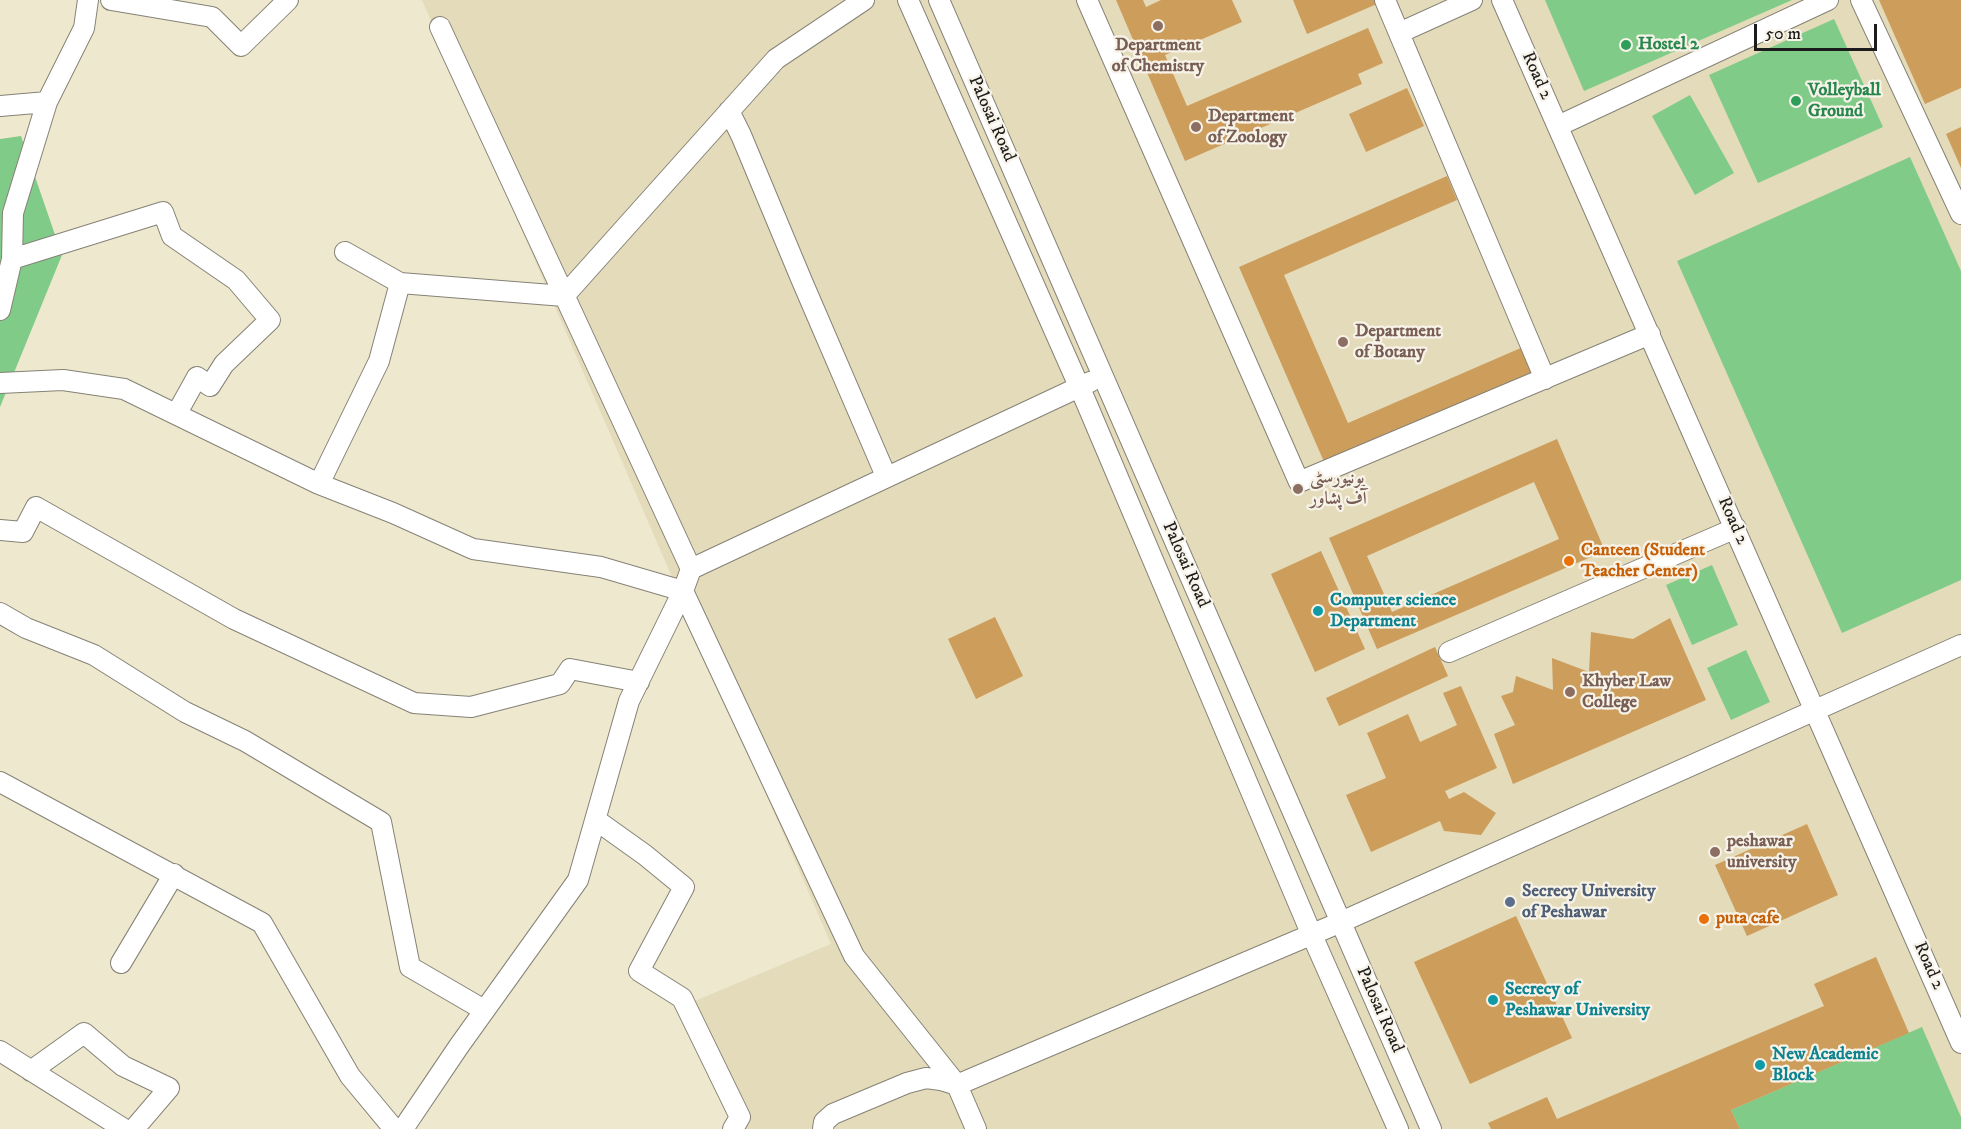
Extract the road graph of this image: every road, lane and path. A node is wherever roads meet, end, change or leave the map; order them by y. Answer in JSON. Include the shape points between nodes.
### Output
{"nodes":[{"id":1,"x":88,"y":0,"type":"edge"},
{"id":2,"x":111,"y":0,"type":"edge"},
{"id":3,"x":288,"y":0,"type":"edge"},
{"id":4,"x":864,"y":0,"type":"edge"},
{"id":5,"x":908,"y":0,"type":"edge"},
{"id":6,"x":939,"y":0,"type":"edge"},
{"id":7,"x":1087,"y":0,"type":"edge"},
{"id":8,"x":1385,"y":0,"type":"edge"},
{"id":9,"x":1472,"y":0,"type":"edge"},
{"id":10,"x":1502,"y":0,"type":"edge"},
{"id":11,"x":1828,"y":0,"type":"edge"},
{"id":12,"x":1861,"y":0,"type":"edge"},
{"id":13,"x":440,"y":27,"type":"dead end"},
{"id":14,"x":1399,"y":33,"type":"junction"},
{"id":15,"x":964,"y":59,"type":"junction"},
{"id":16,"x":938,"y":68,"type":"junction"},
{"id":17,"x":47,"y":102,"type":"junction"},
{"id":18,"x":0,"y":106,"type":"edge"},
{"id":19,"x":729,"y":111,"type":"junction"},
{"id":20,"x":1558,"y":126,"type":"junction"},
{"id":21,"x":1961,"y":214,"type":"edge"},
{"id":22,"x":345,"y":252,"type":"dead end"},
{"id":23,"x":12,"y":259,"type":"junction"},
{"id":24,"x":400,"y":283,"type":"junction"},
{"id":25,"x":564,"y":296,"type":"junction"},
{"id":26,"x":0,"y":310,"type":"edge"},
{"id":27,"x":1650,"y":334,"type":"junction"},
{"id":28,"x":1103,"y":377,"type":"junction"},
{"id":29,"x":1545,"y":379,"type":"junction"},
{"id":30,"x":0,"y":383,"type":"edge"},
{"id":31,"x":1078,"y":386,"type":"junction"},
{"id":32,"x":177,"y":413,"type":"junction"},
{"id":33,"x":886,"y":476,"type":"junction"},
{"id":34,"x":319,"y":484,"type":"junction"},
{"id":35,"x":1736,"y":528,"type":"junction"},
{"id":36,"x":0,"y":530,"type":"edge"},
{"id":37,"x":691,"y":569,"type":"junction"},
{"id":38,"x":683,"y":591,"type":"junction"},
{"id":39,"x":0,"y":613,"type":"edge"},
{"id":40,"x":1961,"y":645,"type":"edge"},
{"id":41,"x":1449,"y":652,"type":"dead end"},
{"id":42,"x":639,"y":682,"type":"junction"},
{"id":43,"x":1815,"y":711,"type":"junction"},
{"id":44,"x":0,"y":782,"type":"edge"},
{"id":45,"x":596,"y":820,"type":"junction"},
{"id":46,"x":174,"y":874,"type":"junction"},
{"id":47,"x":1341,"y":922,"type":"junction"},
{"id":48,"x":1311,"y":933,"type":"junction"},
{"id":49,"x":121,"y":963,"type":"dead end"},
{"id":50,"x":484,"y":1010,"type":"junction"},
{"id":51,"x":1961,"y":1043,"type":"edge"},
{"id":52,"x":0,"y":1051,"type":"edge"},
{"id":53,"x":31,"y":1071,"type":"junction"},
{"id":54,"x":957,"y":1085,"type":"junction"},
{"id":55,"x":740,"y":1125,"type":"edge"},
{"id":56,"x":124,"y":1129,"type":"edge"},
{"id":57,"x":134,"y":1129,"type":"edge"},
{"id":58,"x":394,"y":1129,"type":"edge"},
{"id":59,"x":403,"y":1129,"type":"edge"},
{"id":60,"x":824,"y":1129,"type":"edge"},
{"id":61,"x":976,"y":1129,"type":"edge"},
{"id":62,"x":1398,"y":1129,"type":"edge"},
{"id":63,"x":1431,"y":1129,"type":"edge"}],
"edges":[{"from":1,"to":17,"type":"street","via":[[84,28]]},
{"from":2,"to":3,"type":"street","via":[[212,17],[241,46]]},
{"from":4,"to":19,"type":"street","via":[[776,59]]},
{"from":5,"to":16,"type":"street"},
{"from":6,"to":15,"type":"street","name":"Palosai Road"},
{"from":7,"to":29,"type":"street","via":[[1299,482]]},
{"from":8,"to":14,"type":"street"},
{"from":9,"to":14,"type":"street"},
{"from":10,"to":20,"type":"street","name":"Road 2"},
{"from":11,"to":20,"type":"street"},
{"from":12,"to":21,"type":"street"},
{"from":13,"to":25,"type":"street"},
{"from":14,"to":29,"type":"street"},
{"from":15,"to":16,"type":"street"},
{"from":15,"to":28,"type":"street","name":"Palosai Road"},
{"from":16,"to":31,"type":"street"},
{"from":17,"to":18,"type":"street"},
{"from":17,"to":23,"type":"street","via":[[13,213]]},
{"from":19,"to":25,"type":"street"},
{"from":19,"to":33,"type":"street"},
{"from":20,"to":27,"type":"street","name":"Road 2"},
{"from":22,"to":24,"type":"street"},
{"from":23,"to":26,"type":"street"},
{"from":23,"to":32,"type":"street","via":[[163,212],[172,236],[236,280],[270,320],[224,364],[210,386],[197,377]]},
{"from":24,"to":25,"type":"street"},
{"from":24,"to":34,"type":"street","via":[[379,361]]},
{"from":25,"to":37,"type":"street"},
{"from":27,"to":29,"type":"street"},
{"from":27,"to":35,"type":"street","name":"Road 2"},
{"from":28,"to":31,"type":"street"},
{"from":28,"to":47,"type":"street","name":"Palosai Road"},
{"from":30,"to":32,"type":"street","via":[[63,380],[124,389]]},
{"from":31,"to":33,"type":"street"},
{"from":31,"to":48,"type":"street"},
{"from":32,"to":34,"type":"street"},
{"from":33,"to":37,"type":"street"},
{"from":34,"to":38,"type":"street","via":[[473,549],[601,567]]},
{"from":35,"to":41,"type":"street"},
{"from":35,"to":43,"type":"street","name":"Road 2"},
{"from":36,"to":42,"type":"street","via":[[23,532],[36,507],[234,620],[414,703],[471,707],[560,684],[570,669]]},
{"from":37,"to":38,"type":"street"},
{"from":38,"to":42,"type":"street"},
{"from":38,"to":54,"type":"street","via":[[854,956]]},
{"from":39,"to":50,"type":"street","via":[[26,628],[94,655],[185,712],[245,741],[381,822],[410,968]]},
{"from":40,"to":43,"type":"street"},
{"from":42,"to":45,"type":"street","via":[[629,701]]},
{"from":43,"to":47,"type":"street"},
{"from":43,"to":51,"type":"street","name":"Road 2"},
{"from":44,"to":46,"type":"street"},
{"from":45,"to":50,"type":"street","via":[[578,880]]},
{"from":45,"to":55,"type":"street","via":[[684,887],[639,971],[682,998]]},
{"from":46,"to":49,"type":"street"},
{"from":46,"to":58,"type":"street","via":[[262,923],[350,1076]]},
{"from":47,"to":48,"type":"street"},
{"from":47,"to":63,"type":"street","name":"Palosai Road"},
{"from":48,"to":54,"type":"street"},
{"from":48,"to":62,"type":"street"},
{"from":50,"to":59,"type":"street"},
{"from":52,"to":53,"type":"street"},
{"from":53,"to":56,"type":"street"},
{"from":53,"to":57,"type":"street","via":[[84,1032],[123,1066],[169,1088]]},
{"from":54,"to":60,"type":"street","via":[[926,1078],[907,1083],[833,1114],[824,1122]]},
{"from":54,"to":61,"type":"street"}]}
